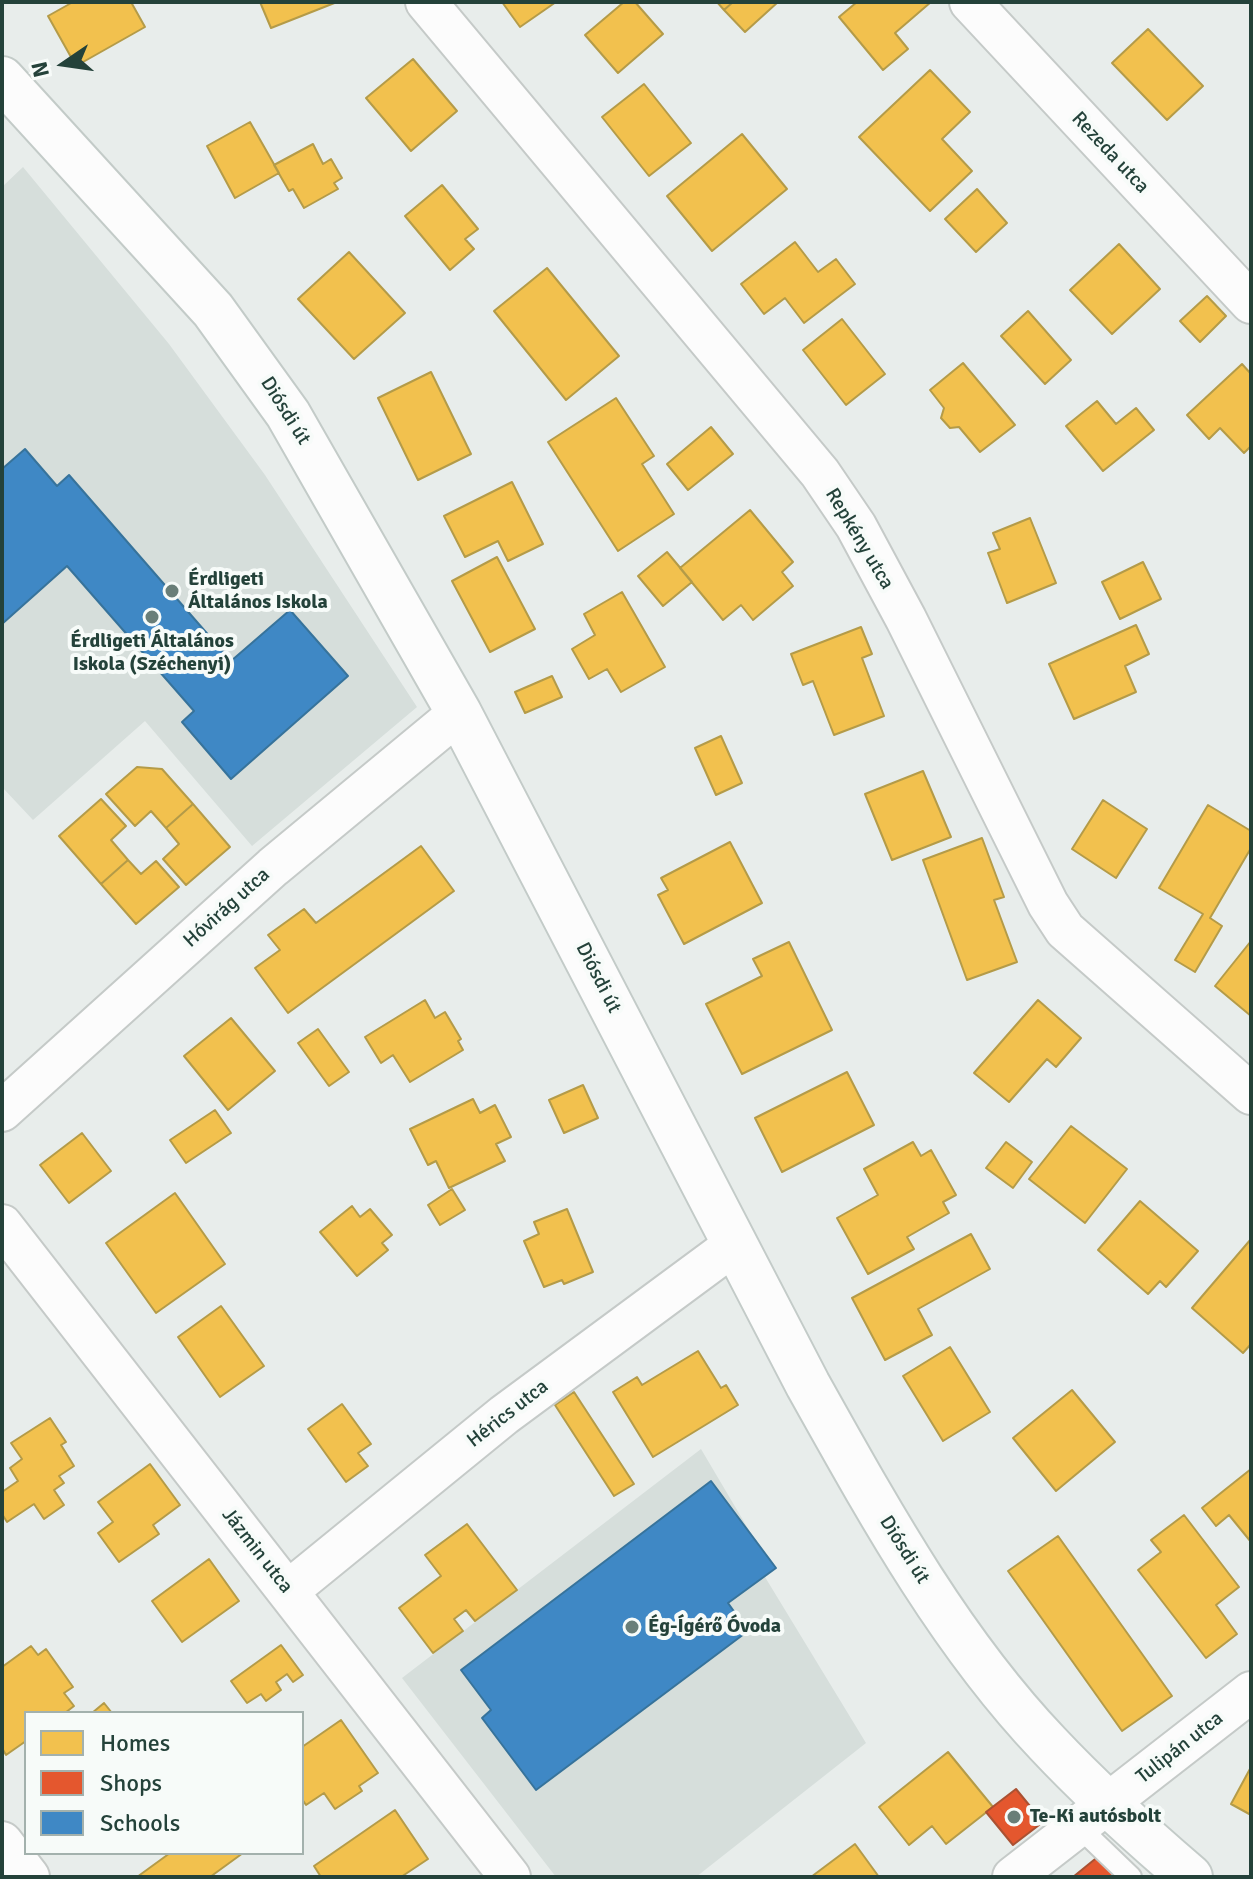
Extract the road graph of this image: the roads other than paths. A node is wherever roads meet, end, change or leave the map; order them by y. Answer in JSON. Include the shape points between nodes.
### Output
{"nodes":[{"id":1,"x":426,"y":2,"type":"edge"},
{"id":2,"x":970,"y":2,"type":"edge"},
{"id":3,"x":2,"y":79,"type":"edge"},
{"id":4,"x":1251,"y":303,"type":"edge"},
{"id":5,"x":459,"y":713,"type":"junction"},
{"id":6,"x":1251,"y":1094,"type":"edge"},
{"id":7,"x":2,"y":1111,"type":"edge"},
{"id":8,"x":2,"y":1225,"type":"edge"},
{"id":9,"x":734,"y":1245,"type":"junction"},
{"id":10,"x":288,"y":1591,"type":"junction"},
{"id":11,"x":1251,"y":1692,"type":"edge"},
{"id":12,"x":1094,"y":1815,"type":"junction"},
{"id":13,"x":2,"y":1842,"type":"edge"},
{"id":14,"x":1175,"y":1873,"type":"edge"},
{"id":15,"x":29,"y":1877,"type":"edge"},
{"id":16,"x":510,"y":1877,"type":"edge"},
{"id":17,"x":1013,"y":1877,"type":"edge"},
{"id":18,"x":1131,"y":1877,"type":"edge"}],
"edges":[{"from":1,"to":6,"type":"street","name":"Repkény utca","via":[[820,473],[856,526],[1065,930]]},
{"from":2,"to":4,"type":"street","name":"Rezeda utca"},
{"from":3,"to":5,"type":"main road","name":"Diósdi út","via":[[255,363]]},
{"from":5,"to":7,"type":"street","name":"Hóvirág utca","via":[[273,867]]},
{"from":5,"to":9,"type":"main road","name":"Diósdi út"},
{"from":8,"to":10,"type":"street","name":"Jázmin utca"},
{"from":9,"to":10,"type":"street","name":"Hérics utca","via":[[504,1415]]},
{"from":9,"to":12,"type":"main road","name":"Diósdi út","via":[[865,1488],[935,1599],[1047,1744]]},
{"from":10,"to":16,"type":"street","name":"Jázmin utca"},
{"from":11,"to":12,"type":"street","name":"Tulipán utca"},
{"from":12,"to":14,"type":"main road","name":"Diósdi út"},
{"from":12,"to":17,"type":"street","name":"Tulipán utca"},
{"from":12,"to":18,"type":"lane"},
{"from":13,"to":15,"type":"street"}]}
